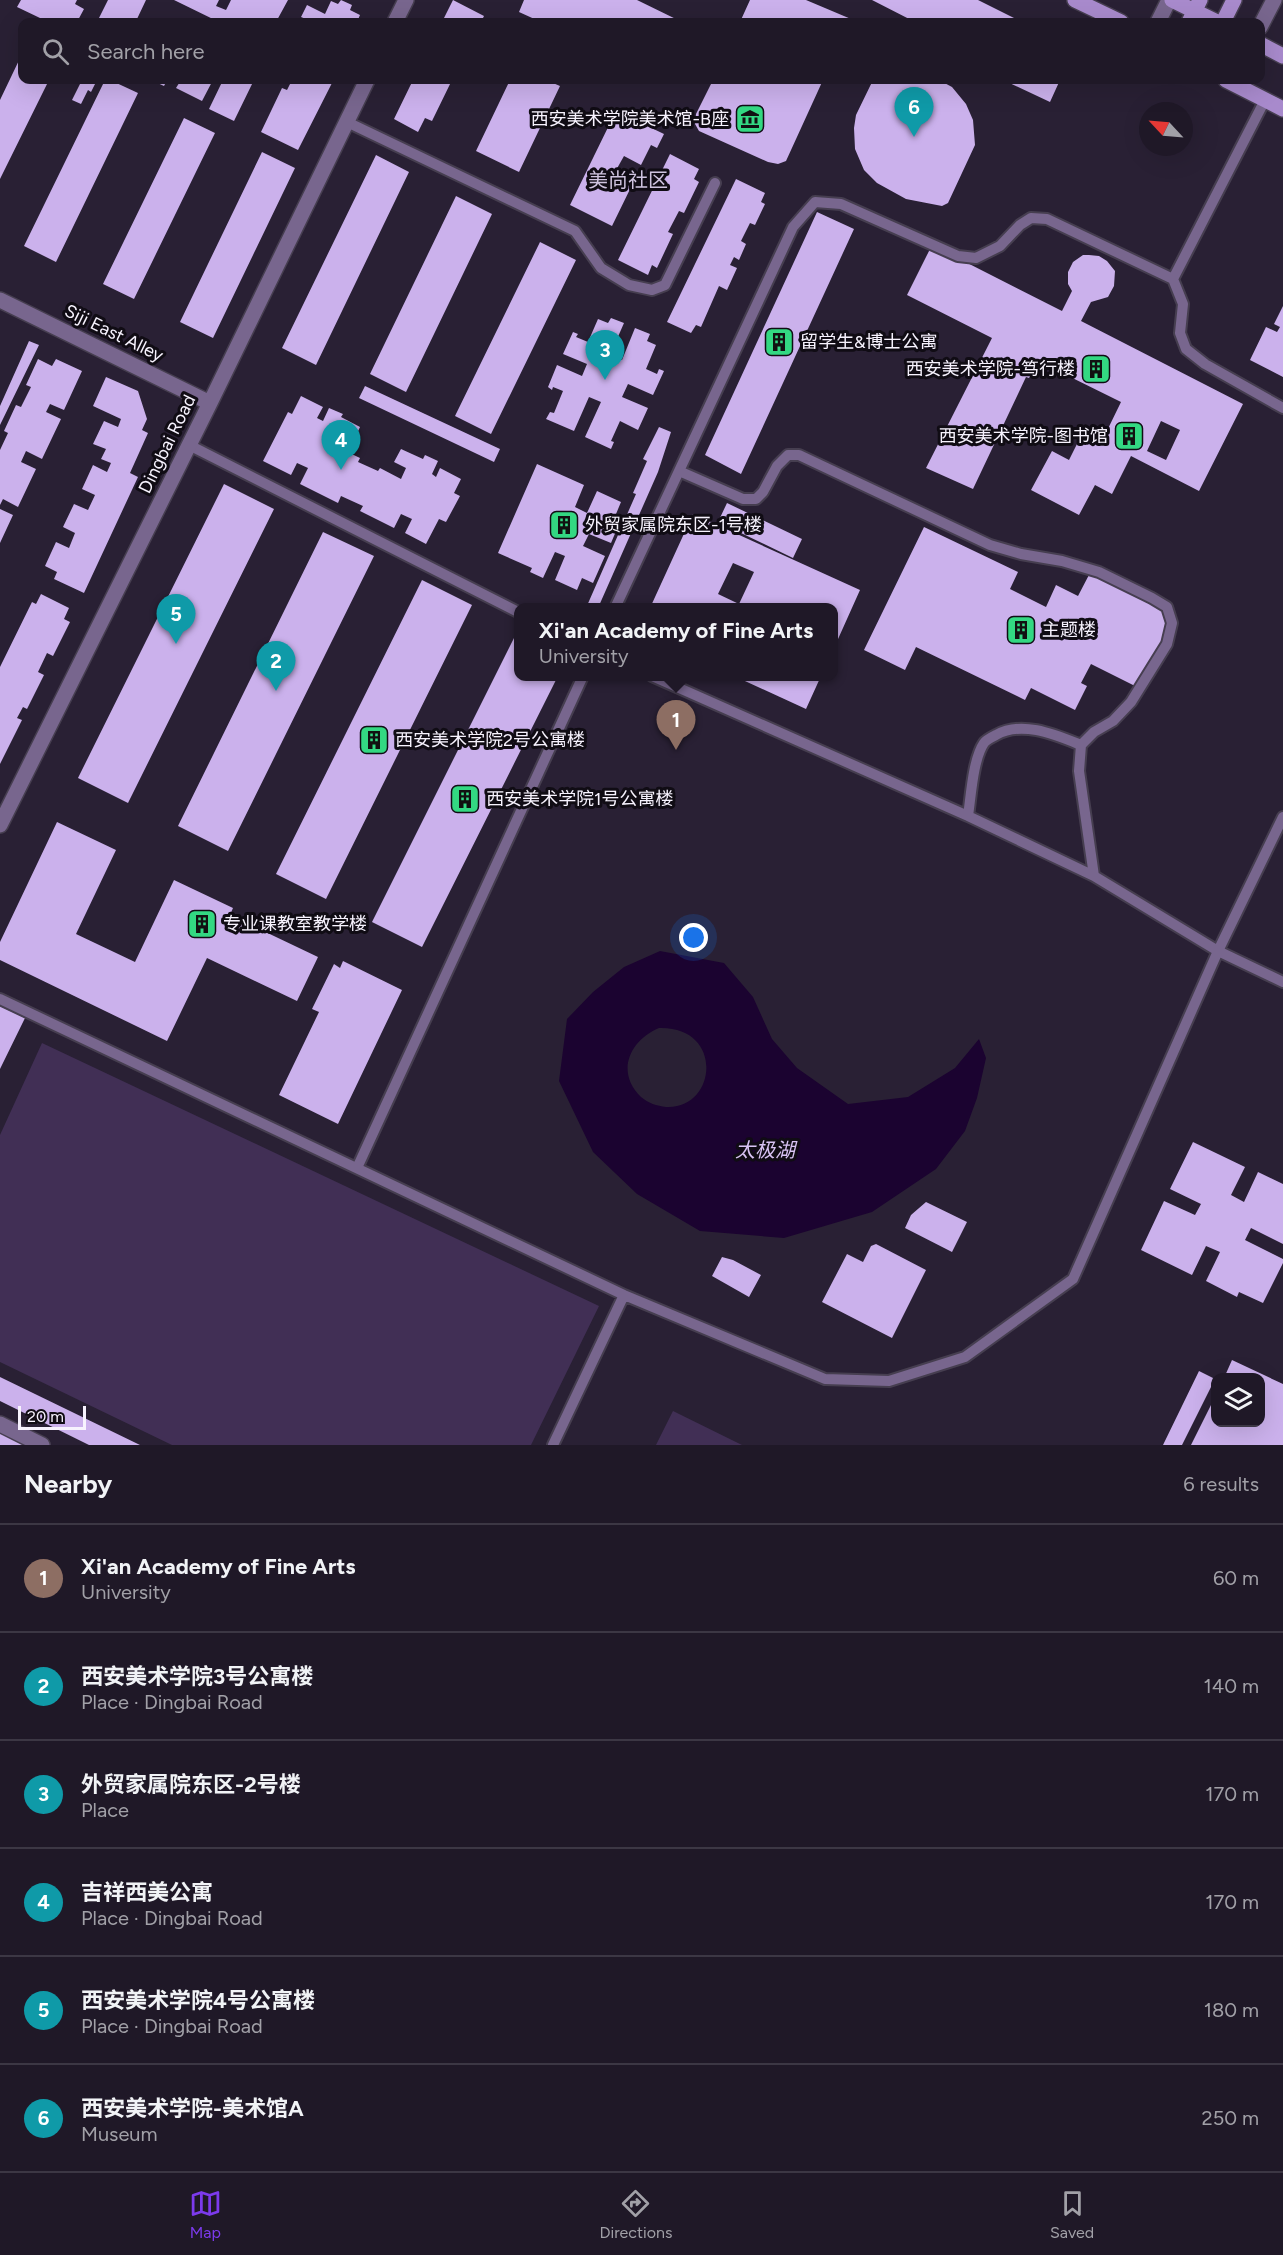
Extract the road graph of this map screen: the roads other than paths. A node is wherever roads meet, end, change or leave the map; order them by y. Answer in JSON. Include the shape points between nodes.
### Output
{"nodes":[{"id":1,"x":406,"y":0,"type":"edge"},
{"id":2,"x":1075,"y":0,"type":"edge"},
{"id":3,"x":1170,"y":0,"type":"edge"},
{"id":4,"x":1234,"y":0,"type":"edge"},
{"id":5,"x":1274,"y":0,"type":"edge"},
{"id":6,"x":1194,"y":11,"type":"edge"},
{"id":7,"x":397,"y":18,"type":"edge"},
{"id":8,"x":1113,"y":18,"type":"edge"},
{"id":9,"x":1160,"y":18,"type":"edge"},
{"id":10,"x":1209,"y":18,"type":"edge"},
{"id":11,"x":1225,"y":18,"type":"edge"},
{"id":12,"x":1265,"y":18,"type":"edge"},
{"id":13,"x":1265,"y":47,"type":"edge"},
{"id":14,"x":1283,"y":56,"type":"edge"},
{"id":15,"x":366,"y":84,"type":"edge"},
{"id":16,"x":1236,"y":84,"type":"edge"},
{"id":17,"x":1265,"y":100,"type":"junction"},
{"id":18,"x":1283,"y":109,"type":"edge"},
{"id":19,"x":347,"y":122,"type":"junction"},
{"id":20,"x":715,"y":183,"type":"dead end"},
{"id":21,"x":1173,"y":279,"type":"junction"},
{"id":22,"x":0,"y":300,"type":"edge"},
{"id":23,"x":210,"y":403,"type":"junction"},
{"id":24,"x":1283,"y":408,"type":"edge"},
{"id":25,"x":189,"y":445,"type":"junction"},
{"id":26,"x":679,"y":471,"type":"junction"},
{"id":27,"x":617,"y":603,"type":"edge"},
{"id":28,"x":514,"y":609,"type":"edge"},
{"id":29,"x":581,"y":681,"type":"edge"},
{"id":30,"x":663,"y":681,"type":"edge"},
{"id":31,"x":1081,"y":745,"type":"junction"},
{"id":32,"x":968,"y":816,"type":"junction"},
{"id":33,"x":1283,"y":818,"type":"edge"},
{"id":34,"x":0,"y":825,"type":"edge"},
{"id":35,"x":1094,"y":876,"type":"junction"},
{"id":36,"x":1218,"y":951,"type":"junction"},
{"id":37,"x":1283,"y":982,"type":"edge"},
{"id":38,"x":0,"y":999,"type":"edge"},
{"id":39,"x":357,"y":1168,"type":"junction"},
{"id":40,"x":624,"y":1295,"type":"junction"},
{"id":41,"x":0,"y":1424,"type":"edge"},
{"id":42,"x":42,"y":1445,"type":"edge"},
{"id":43,"x":553,"y":1445,"type":"edge"}],
"edges":[{"from":1,"to":7,"type":"street"},
{"from":2,"to":8,"type":"main road"},
{"from":3,"to":6,"type":"main road"},
{"from":3,"to":9,"type":"street"},
{"from":4,"to":11,"type":"main road"},
{"from":5,"to":12,"type":"street"},
{"from":6,"to":10,"type":"main road"},
{"from":13,"to":14,"type":"main road"},
{"from":15,"to":19,"type":"street","name":"Dingbai Road"},
{"from":16,"to":17,"type":"main road"},
{"from":17,"to":18,"type":"main road"},
{"from":17,"to":21,"type":"lane"},
{"from":19,"to":20,"type":"lane","via":[[575,231],[601,268],[629,285],[652,290],[665,285]]},
{"from":19,"to":23,"type":"street","name":"Dingbai Road"},
{"from":21,"to":24,"type":"lane","via":[[1183,304],[1180,333],[1186,349]]},
{"from":21,"to":26,"type":"lane","via":[[1047,219],[1031,218],[999,246],[976,258],[958,256],[841,204],[815,202],[793,227]]},
{"from":22,"to":23,"type":"street","name":"Siji East Alley"},
{"from":23,"to":25,"type":"street","name":"Dingbai Road"},
{"from":25,"to":28,"type":"lane"},
{"from":25,"to":34,"type":"street","name":"Dingbai Road"},
{"from":26,"to":27,"type":"lane"},
{"from":26,"to":31,"type":"lane","via":[[743,499],[756,499],[777,466],[788,455],[799,455],[990,545],[1099,572],[1167,607],[1172,623],[1167,644],[1131,702]]},
{"from":29,"to":39,"type":"lane"},
{"from":30,"to":32,"type":"lane"},
{"from":31,"to":32,"type":"lane","via":[[1026,728],[1002,732],[985,742],[974,771]]},
{"from":31,"to":35,"type":"lane","via":[[1079,771]]},
{"from":32,"to":35,"type":"lane"},
{"from":33,"to":36,"type":"lane"},
{"from":35,"to":36,"type":"lane"},
{"from":36,"to":37,"type":"lane"},
{"from":36,"to":40,"type":"lane","via":[[1073,1279],[965,1357],[889,1381],[825,1379]]},
{"from":38,"to":39,"type":"lane"},
{"from":39,"to":40,"type":"lane"},
{"from":40,"to":43,"type":"lane"},
{"from":41,"to":42,"type":"street"}]}
